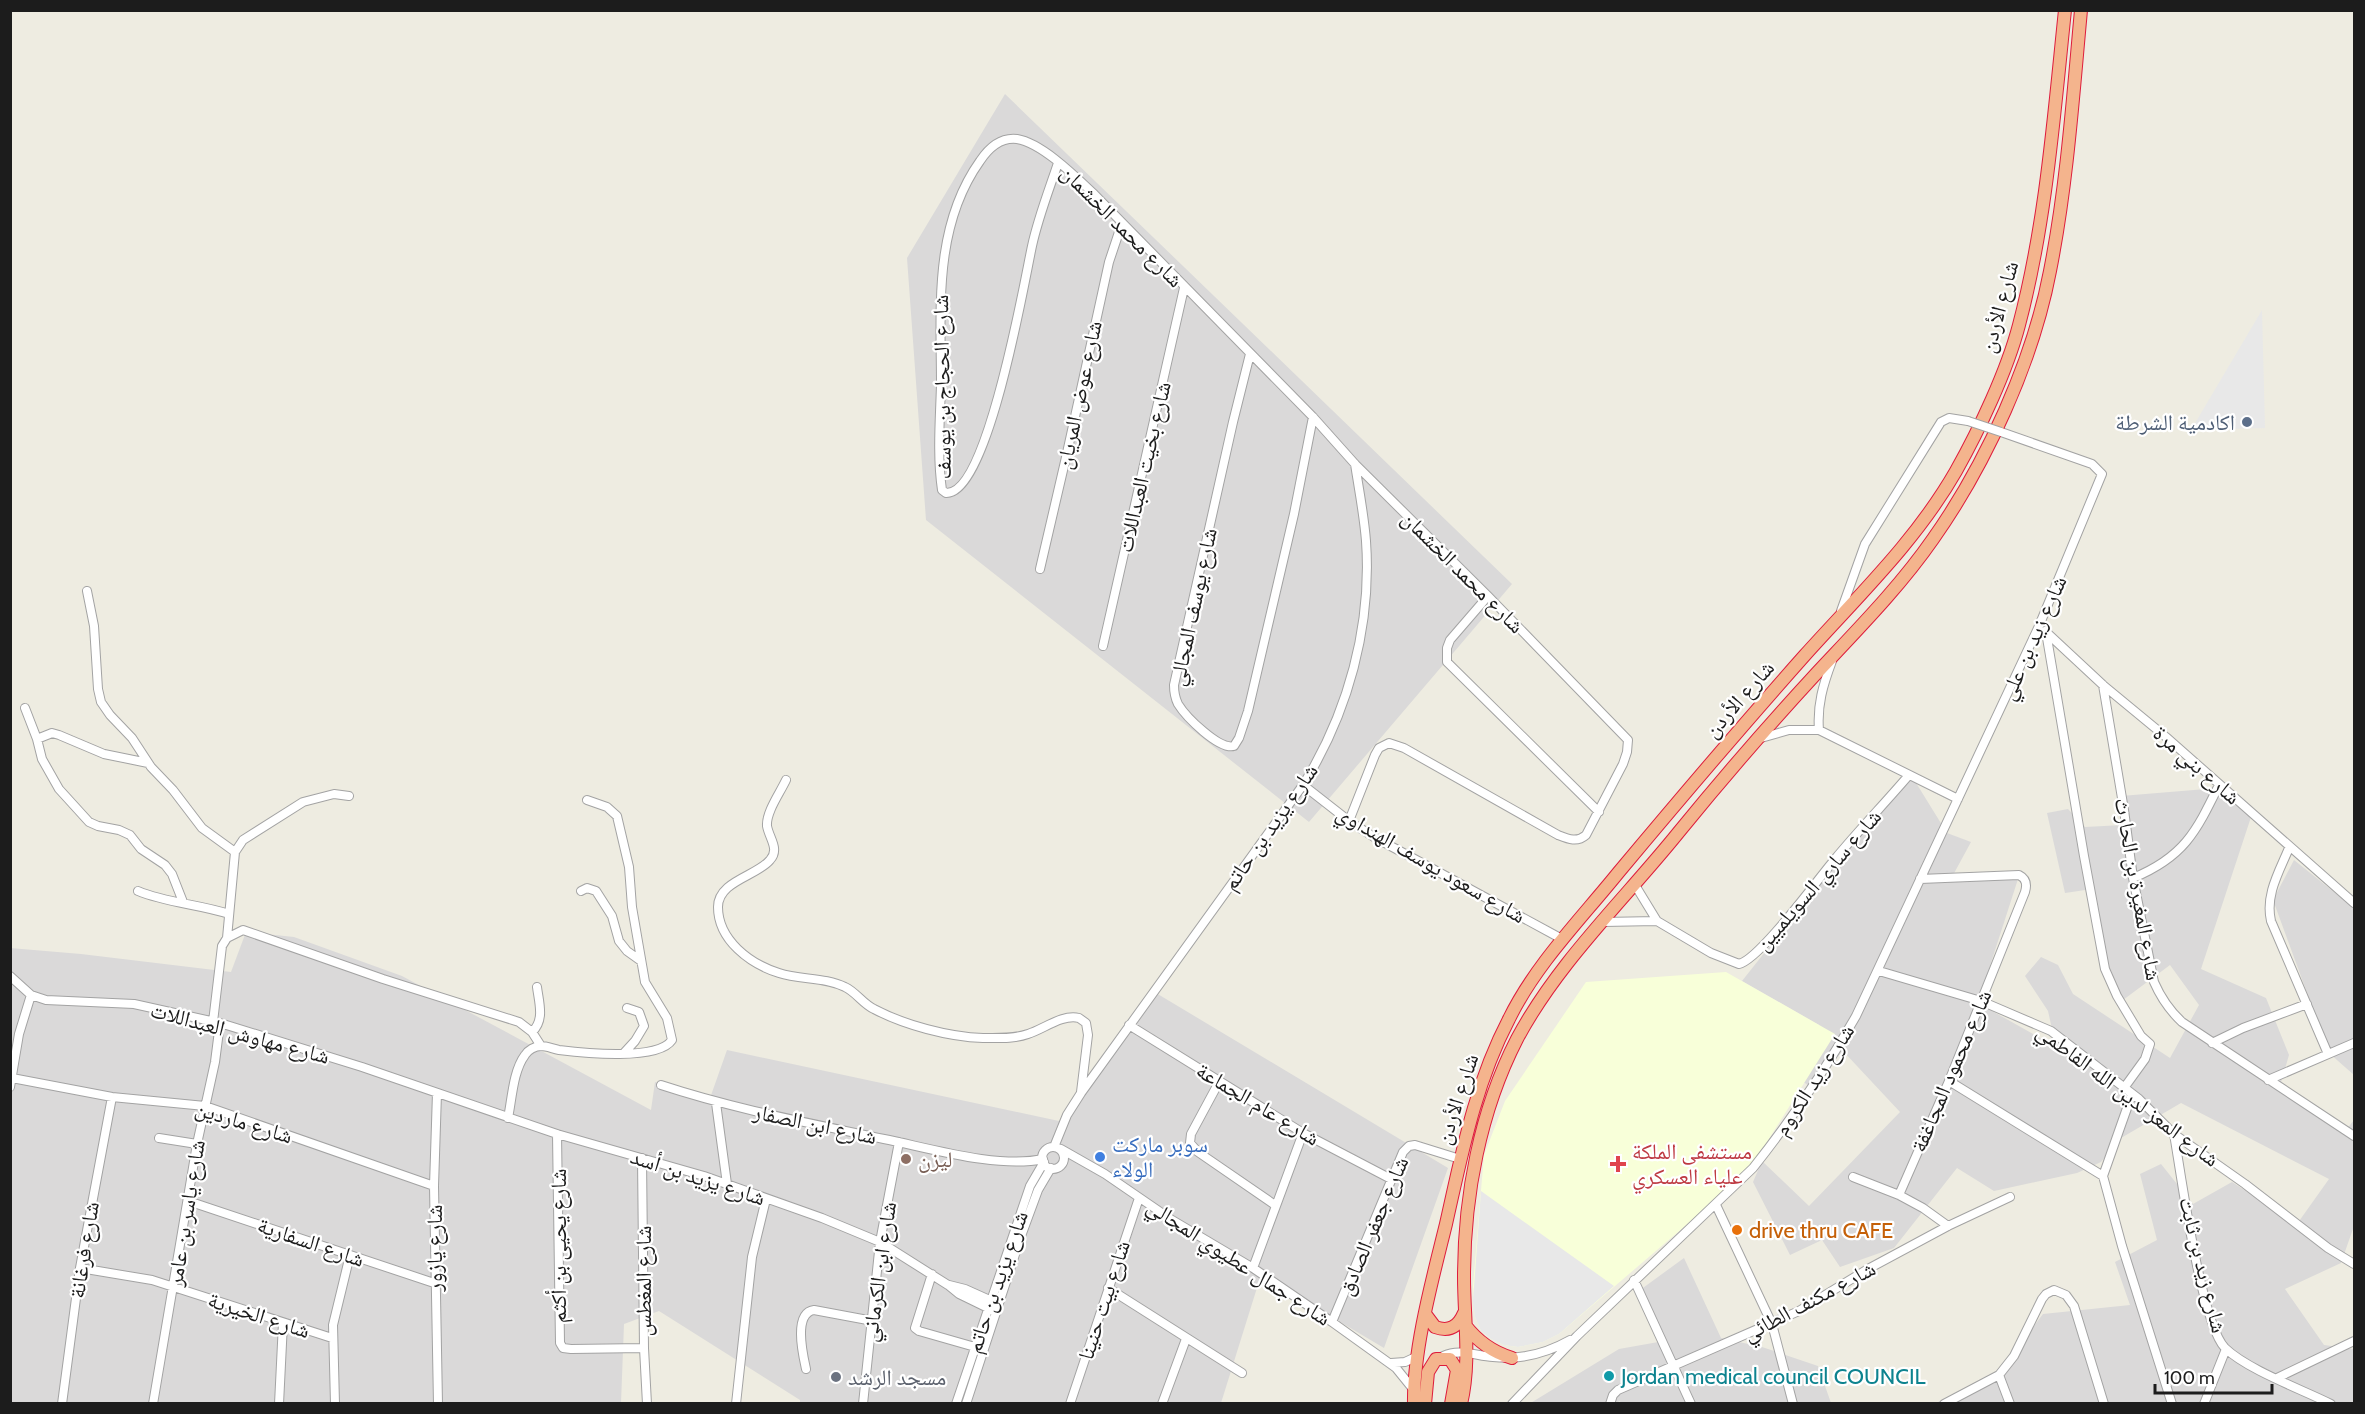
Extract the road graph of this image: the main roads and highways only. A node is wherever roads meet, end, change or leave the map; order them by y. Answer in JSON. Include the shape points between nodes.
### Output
{"nodes":[{"id":1,"x":2065,"y":10,"type":"edge"},
{"id":2,"x":2081,"y":10,"type":"edge"},
{"id":3,"x":1426,"y":1315,"type":"junction"},
{"id":4,"x":1465,"y":1319,"type":"junction"},
{"id":5,"x":1512,"y":1358,"type":"road end"},
{"id":6,"x":1414,"y":1404,"type":"edge"},
{"id":7,"x":1425,"y":1404,"type":"edge"},
{"id":8,"x":1451,"y":1404,"type":"edge"},
{"id":9,"x":1461,"y":1404,"type":"edge"}],
"edges":[{"from":1,"to":3,"type":"highway","name":"شارع الأردن","via":[[2041,218],[2018,328],[1998,382],[1957,469],[1921,524],[1878,578],[1685,793],[1536,973],[1504,1029],[1471,1112]]},
{"from":2,"to":4,"type":"highway","name":"شارع الأردن","via":[[2050,272],[2018,379],[1973,475],[1933,539],[1884,599],[1757,740],[1534,1010],[1516,1041],[1476,1154],[1465,1252]]},
{"from":3,"to":4,"type":"highway","via":[[1435,1327],[1449,1329]]},
{"from":3,"to":6,"type":"highway","name":"شارع الأردن"},
{"from":4,"to":5,"type":"highway","via":[[1481,1342]]},
{"from":4,"to":9,"type":"highway","name":"شارع الأردن","via":[[1467,1376]]},
{"from":7,"to":8,"type":"highway","via":[[1428,1372],[1436,1359],[1450,1359],[1457,1370]]}]}
